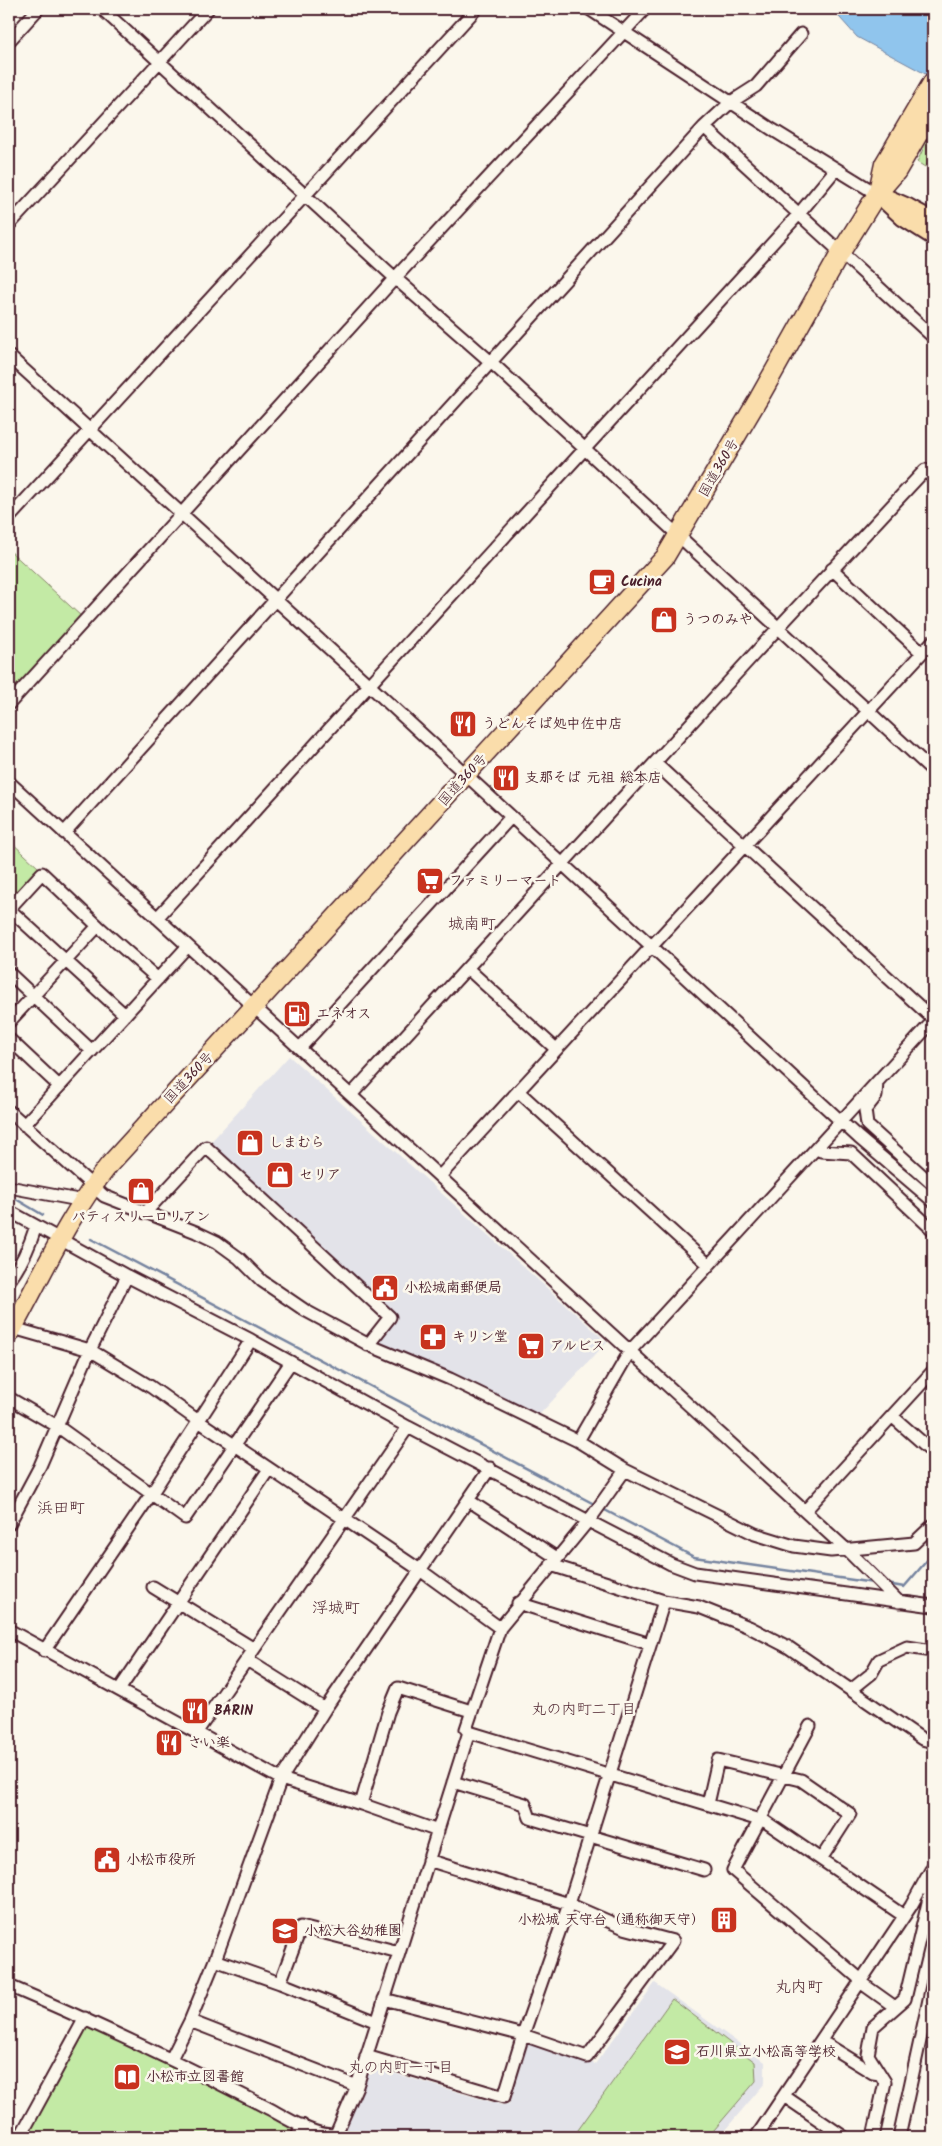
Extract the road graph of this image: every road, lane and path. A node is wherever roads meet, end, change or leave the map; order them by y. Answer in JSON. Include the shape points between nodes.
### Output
{"nodes":[{"id":1,"x":38,"y":9,"type":"edge"},
{"id":2,"x":102,"y":9,"type":"edge"},
{"id":3,"x":208,"y":9,"type":"edge"},
{"id":4,"x":476,"y":9,"type":"edge"},
{"id":5,"x":589,"y":9,"type":"edge"},
{"id":6,"x":645,"y":9,"type":"edge"},
{"id":7,"x":624,"y":33,"type":"junction"},
{"id":8,"x":802,"y":34,"type":"dead end"},
{"id":9,"x":9,"y":41,"type":"edge"},
{"id":10,"x":159,"y":62,"type":"junction"},
{"id":11,"x":933,"y":81,"type":"edge"},
{"id":12,"x":730,"y":102,"type":"junction"},
{"id":13,"x":926,"y":111,"type":"edge"},
{"id":14,"x":704,"y":127,"type":"junction"},
{"id":15,"x":836,"y":169,"type":"junction"},
{"id":16,"x":877,"y":194,"type":"junction"},
{"id":17,"x":307,"y":195,"type":"junction"},
{"id":18,"x":798,"y":215,"type":"junction"},
{"id":19,"x":933,"y":220,"type":"edge"},
{"id":20,"x":9,"y":225,"type":"edge"},
{"id":21,"x":933,"y":237,"type":"edge"},
{"id":22,"x":841,"y":252,"type":"junction"},
{"id":23,"x":396,"y":278,"type":"junction"},
{"id":24,"x":933,"y":337,"type":"edge"},
{"id":25,"x":9,"y":356,"type":"edge"},
{"id":26,"x":492,"y":363,"type":"junction"},
{"id":27,"x":91,"y":431,"type":"junction"},
{"id":28,"x":584,"y":448,"type":"junction"},
{"id":29,"x":933,"y":461,"type":"edge"},
{"id":30,"x":929,"y":474,"type":"edge"},
{"id":31,"x":182,"y":515,"type":"junction"},
{"id":32,"x":9,"y":518,"type":"edge"},
{"id":33,"x":678,"y":537,"type":"junction"},
{"id":34,"x":832,"y":569,"type":"junction"},
{"id":35,"x":274,"y":598,"type":"junction"},
{"id":36,"x":778,"y":628,"type":"junction"},
{"id":37,"x":933,"y":641,"type":"edge"},
{"id":38,"x":922,"y":653,"type":"junction"},
{"id":39,"x":369,"y":685,"type":"junction"},
{"id":40,"x":9,"y":704,"type":"edge"},
{"id":41,"x":868,"y":711,"type":"junction"},
{"id":42,"x":655,"y":763,"type":"junction"},
{"id":43,"x":933,"y":771,"type":"edge"},
{"id":44,"x":466,"y":776,"type":"junction"},
{"id":45,"x":9,"y":782,"type":"edge"},
{"id":46,"x":511,"y":817,"type":"junction"},
{"id":47,"x":64,"y":832,"type":"junction"},
{"id":48,"x":744,"y":845,"type":"junction"},
{"id":49,"x":562,"y":864,"type":"junction"},
{"id":50,"x":9,"y":909,"type":"edge"},
{"id":51,"x":157,"y":918,"type":"junction"},
{"id":52,"x":98,"y":926,"type":"junction"},
{"id":53,"x":651,"y":946,"type":"junction"},
{"id":54,"x":187,"y":947,"type":"junction"},
{"id":55,"x":66,"y":960,"type":"junction"},
{"id":56,"x":467,"y":968,"type":"junction"},
{"id":57,"x":9,"y":973,"type":"edge"},
{"id":58,"x":158,"y":979,"type":"junction"},
{"id":59,"x":33,"y":996,"type":"junction"},
{"id":60,"x":255,"y":1007,"type":"junction"},
{"id":61,"x":125,"y":1015,"type":"junction"},
{"id":62,"x":933,"y":1020,"type":"edge"},
{"id":63,"x":9,"y":1022,"type":"edge"},
{"id":64,"x":9,"y":1039,"type":"edge"},
{"id":65,"x":300,"y":1048,"type":"junction"},
{"id":66,"x":556,"y":1049,"type":"junction"},
{"id":67,"x":92,"y":1050,"type":"junction"},
{"id":68,"x":877,"y":1082,"type":"junction"},
{"id":69,"x":59,"y":1086,"type":"junction"},
{"id":70,"x":518,"y":1091,"type":"junction"},
{"id":71,"x":351,"y":1095,"type":"junction"},
{"id":72,"x":9,"y":1111,"type":"edge"},
{"id":73,"x":842,"y":1121,"type":"junction"},
{"id":74,"x":24,"y":1124,"type":"junction"},
{"id":75,"x":817,"y":1148,"type":"junction"},
{"id":76,"x":440,"y":1176,"type":"junction"},
{"id":77,"x":933,"y":1185,"type":"edge"},
{"id":78,"x":9,"y":1187,"type":"edge"},
{"id":79,"x":88,"y":1194,"type":"junction"},
{"id":80,"x":933,"y":1201,"type":"edge"},
{"id":81,"x":9,"y":1211,"type":"edge"},
{"id":82,"x":145,"y":1212,"type":"junction"},
{"id":83,"x":36,"y":1226,"type":"junction"},
{"id":84,"x":933,"y":1230,"type":"edge"},
{"id":85,"x":59,"y":1239,"type":"junction"},
{"id":86,"x":709,"y":1265,"type":"junction"},
{"id":87,"x":127,"y":1276,"type":"junction"},
{"id":88,"x":9,"y":1281,"type":"edge"},
{"id":89,"x":11,"y":1332,"type":"edge"},
{"id":90,"x":251,"y":1340,"type":"junction"},
{"id":91,"x":368,"y":1345,"type":"junction"},
{"id":92,"x":90,"y":1350,"type":"junction"},
{"id":93,"x":630,"y":1351,"type":"junction"},
{"id":94,"x":291,"y":1362,"type":"junction"},
{"id":95,"x":933,"y":1371,"type":"edge"},
{"id":96,"x":9,"y":1398,"type":"edge"},
{"id":97,"x":892,"y":1416,"type":"junction"},
{"id":98,"x":197,"y":1420,"type":"junction"},
{"id":99,"x":57,"y":1426,"type":"junction"},
{"id":100,"x":408,"y":1427,"type":"junction"},
{"id":101,"x":578,"y":1441,"type":"junction"},
{"id":102,"x":235,"y":1446,"type":"junction"},
{"id":103,"x":933,"y":1452,"type":"edge"},
{"id":104,"x":490,"y":1468,"type":"junction"},
{"id":105,"x":269,"y":1469,"type":"junction"},
{"id":106,"x":625,"y":1470,"type":"junction"},
{"id":107,"x":151,"y":1494,"type":"junction"},
{"id":108,"x":468,"y":1500,"type":"junction"},
{"id":109,"x":805,"y":1512,"type":"junction"},
{"id":110,"x":590,"y":1518,"type":"junction"},
{"id":111,"x":344,"y":1520,"type":"junction"},
{"id":112,"x":9,"y":1524,"type":"edge"},
{"id":113,"x":933,"y":1525,"type":"edge"},
{"id":114,"x":847,"y":1550,"type":"junction"},
{"id":115,"x":554,"y":1561,"type":"junction"},
{"id":116,"x":420,"y":1570,"type":"junction"},
{"id":117,"x":153,"y":1587,"type":"dead end"},
{"id":118,"x":664,"y":1602,"type":"junction"},
{"id":119,"x":899,"y":1602,"type":"junction"},
{"id":120,"x":179,"y":1603,"type":"junction"},
{"id":121,"x":518,"y":1604,"type":"junction"},
{"id":122,"x":933,"y":1606,"type":"edge"},
{"id":123,"x":500,"y":1628,"type":"junction"},
{"id":124,"x":9,"y":1630,"type":"edge"},
{"id":125,"x":650,"y":1644,"type":"junction"},
{"id":126,"x":254,"y":1649,"type":"junction"},
{"id":127,"x":44,"y":1651,"type":"junction"},
{"id":128,"x":933,"y":1652,"type":"edge"},
{"id":129,"x":247,"y":1660,"type":"junction"},
{"id":130,"x":119,"y":1690,"type":"junction"},
{"id":131,"x":851,"y":1690,"type":"junction"},
{"id":132,"x":325,"y":1709,"type":"junction"},
{"id":133,"x":471,"y":1712,"type":"junction"},
{"id":134,"x":810,"y":1726,"type":"dead end"},
{"id":135,"x":469,"y":1732,"type":"junction"},
{"id":136,"x":196,"y":1733,"type":"junction"},
{"id":137,"x":933,"y":1742,"type":"edge"},
{"id":138,"x":608,"y":1774,"type":"junction"},
{"id":139,"x":784,"y":1776,"type":"junction"},
{"id":140,"x":281,"y":1778,"type":"junction"},
{"id":141,"x":453,"y":1782,"type":"junction"},
{"id":142,"x":362,"y":1804,"type":"junction"},
{"id":143,"x":708,"y":1804,"type":"junction"},
{"id":144,"x":760,"y":1820,"type":"junction"},
{"id":145,"x":438,"y":1831,"type":"junction"},
{"id":146,"x":589,"y":1836,"type":"junction"},
{"id":147,"x":821,"y":1859,"type":"junction"},
{"id":148,"x":428,"y":1860,"type":"junction"},
{"id":149,"x":933,"y":1866,"type":"edge"},
{"id":150,"x":704,"y":1870,"type":"dead end"},
{"id":151,"x":925,"y":1882,"type":"junction"},
{"id":152,"x":568,"y":1904,"type":"junction"},
{"id":153,"x":904,"y":1916,"type":"junction"},
{"id":154,"x":399,"y":1952,"type":"junction"},
{"id":155,"x":215,"y":1960,"type":"junction"},
{"id":156,"x":860,"y":1981,"type":"junction"},
{"id":157,"x":933,"y":1981,"type":"edge"},
{"id":158,"x":280,"y":1983,"type":"junction"},
{"id":159,"x":9,"y":1986,"type":"edge"},
{"id":160,"x":384,"y":2000,"type":"junction"},
{"id":161,"x":895,"y":2007,"type":"junction"},
{"id":162,"x":85,"y":2018,"type":"junction"},
{"id":163,"x":190,"y":2021,"type":"junction"},
{"id":164,"x":377,"y":2022,"type":"junction"},
{"id":165,"x":523,"y":2035,"type":"junction"},
{"id":166,"x":821,"y":2040,"type":"junction"},
{"id":167,"x":366,"y":2056,"type":"junction"},
{"id":168,"x":171,"y":2059,"type":"junction"},
{"id":169,"x":880,"y":2074,"type":"junction"},
{"id":170,"x":357,"y":2086,"type":"junction"},
{"id":171,"x":784,"y":2096,"type":"junction"},
{"id":172,"x":302,"y":2125,"type":"junction"},
{"id":173,"x":20,"y":2137,"type":"edge"},
{"id":174,"x":297,"y":2137,"type":"edge"},
{"id":175,"x":756,"y":2137,"type":"edge"},
{"id":176,"x":844,"y":2137,"type":"edge"},
{"id":177,"x":873,"y":2137,"type":"edge"},
{"id":178,"x":899,"y":2137,"type":"edge"}],
"edges":[{"from":1,"to":9,"type":"street"},
{"from":2,"to":10,"type":"street"},
{"from":3,"to":10,"type":"street"},
{"from":4,"to":17,"type":"street"},
{"from":5,"to":7,"type":"street"},
{"from":6,"to":7,"type":"street"},
{"from":7,"to":12,"type":"street"},
{"from":7,"to":23,"type":"street"},
{"from":8,"to":12,"type":"street","via":[[756,86]]},
{"from":10,"to":17,"type":"street"},
{"from":10,"to":20,"type":"street"},
{"from":11,"to":13,"type":"highway","name":"国道360号"},
{"from":12,"to":14,"type":"street"},
{"from":12,"to":15,"type":"street"},
{"from":13,"to":16,"type":"highway","name":"国道360号","via":[[897,171]]},
{"from":14,"to":18,"type":"street"},
{"from":14,"to":26,"type":"street"},
{"from":15,"to":16,"type":"street"},
{"from":15,"to":18,"type":"street"},
{"from":16,"to":19,"type":"main road","via":[[909,206]]},
{"from":16,"to":21,"type":"main road","via":[[903,218]]},
{"from":16,"to":22,"type":"highway","name":"国道360号"},
{"from":17,"to":23,"type":"street"},
{"from":17,"to":27,"type":"street"},
{"from":18,"to":22,"type":"street"},
{"from":18,"to":28,"type":"street"},
{"from":22,"to":24,"type":"street"},
{"from":22,"to":33,"type":"highway","name":"国道360号"},
{"from":23,"to":26,"type":"street"},
{"from":23,"to":31,"type":"street"},
{"from":25,"to":27,"type":"street"},
{"from":26,"to":28,"type":"street"},
{"from":26,"to":35,"type":"street"},
{"from":27,"to":31,"type":"street"},
{"from":27,"to":32,"type":"street"},
{"from":28,"to":33,"type":"street"},
{"from":28,"to":39,"type":"street"},
{"from":29,"to":30,"type":"street"},
{"from":30,"to":34,"type":"street"},
{"from":31,"to":35,"type":"street"},
{"from":31,"to":40,"type":"street"},
{"from":33,"to":36,"type":"street"},
{"from":33,"to":44,"type":"highway","name":"国道360号","via":[[654,570]]},
{"from":34,"to":36,"type":"street"},
{"from":34,"to":38,"type":"street"},
{"from":35,"to":39,"type":"street"},
{"from":35,"to":47,"type":"street"},
{"from":36,"to":41,"type":"street"},
{"from":36,"to":42,"type":"street"},
{"from":37,"to":38,"type":"street"},
{"from":38,"to":41,"type":"street"},
{"from":39,"to":44,"type":"street"},
{"from":39,"to":51,"type":"street"},
{"from":41,"to":43,"type":"street"},
{"from":41,"to":48,"type":"street"},
{"from":42,"to":48,"type":"street"},
{"from":42,"to":49,"type":"street"},
{"from":44,"to":46,"type":"street"},
{"from":44,"to":60,"type":"highway","name":"国道360号"},
{"from":45,"to":47,"type":"street"},
{"from":46,"to":49,"type":"street"},
{"from":46,"to":65,"type":"street"},
{"from":47,"to":51,"type":"street"},
{"from":48,"to":53,"type":"street"},
{"from":48,"to":62,"type":"street"},
{"from":49,"to":53,"type":"street"},
{"from":49,"to":56,"type":"street"},
{"from":50,"to":52,"type":"street","via":[[42,873]]},
{"from":50,"to":55,"type":"street"},
{"from":51,"to":54,"type":"street"},
{"from":52,"to":55,"type":"street"},
{"from":52,"to":58,"type":"street"},
{"from":53,"to":66,"type":"street"},
{"from":53,"to":73,"type":"street"},
{"from":54,"to":58,"type":"street"},
{"from":54,"to":60,"type":"street"},
{"from":55,"to":59,"type":"street"},
{"from":55,"to":61,"type":"street"},
{"from":56,"to":66,"type":"street"},
{"from":56,"to":71,"type":"street"},
{"from":57,"to":59,"type":"street"},
{"from":58,"to":61,"type":"street"},
{"from":59,"to":63,"type":"street"},
{"from":59,"to":67,"type":"street"},
{"from":60,"to":65,"type":"street"},
{"from":60,"to":79,"type":"highway","name":"国道360号","via":[[109,1165]]},
{"from":61,"to":67,"type":"street"},
{"from":62,"to":68,"type":"street"},
{"from":64,"to":69,"type":"street"},
{"from":65,"to":71,"type":"street"},
{"from":66,"to":70,"type":"street"},
{"from":67,"to":69,"type":"street"},
{"from":68,"to":73,"type":"street"},
{"from":68,"to":77,"type":"street","via":[[876,1096],[865,1110],[867,1125]]},
{"from":69,"to":74,"type":"street"},
{"from":70,"to":76,"type":"street"},
{"from":70,"to":86,"type":"street"},
{"from":71,"to":76,"type":"street"},
{"from":72,"to":74,"type":"street"},
{"from":73,"to":75,"type":"street"},
{"from":73,"to":80,"type":"street"},
{"from":74,"to":79,"type":"street"},
{"from":75,"to":84,"type":"street","via":[[821,1152],[851,1153]]},
{"from":75,"to":86,"type":"street"},
{"from":76,"to":93,"type":"street"},
{"from":78,"to":79,"type":"street"},
{"from":79,"to":82,"type":"street","via":[[104,1196]]},
{"from":79,"to":85,"type":"highway","name":"国道360号"},
{"from":81,"to":83,"type":"street"},
{"from":82,"to":91,"type":"street","via":[[217,1242],[276,1291]]},
{"from":82,"to":91,"type":"street","via":[[206,1147],[390,1317]]},
{"from":83,"to":85,"type":"street"},
{"from":83,"to":88,"type":"street","via":[[31,1242]]},
{"from":85,"to":87,"type":"street"},
{"from":85,"to":89,"type":"highway","name":"国道360号"},
{"from":86,"to":93,"type":"street"},
{"from":87,"to":90,"type":"street"},
{"from":87,"to":92,"type":"street"},
{"from":89,"to":92,"type":"street"},
{"from":90,"to":94,"type":"street"},
{"from":90,"to":98,"type":"street"},
{"from":91,"to":101,"type":"street","via":[[450,1379]]},
{"from":92,"to":98,"type":"street","via":[[151,1386]]},
{"from":92,"to":99,"type":"street"},
{"from":93,"to":101,"type":"street"},
{"from":93,"to":109,"type":"street"},
{"from":94,"to":100,"type":"street"},
{"from":94,"to":102,"type":"street"},
{"from":95,"to":97,"type":"street"},
{"from":96,"to":99,"type":"street"},
{"from":97,"to":103,"type":"street"},
{"from":97,"to":109,"type":"street"},
{"from":98,"to":102,"type":"street"},
{"from":98,"to":107,"type":"street"},
{"from":99,"to":107,"type":"street"},
{"from":99,"to":112,"type":"street"},
{"from":100,"to":104,"type":"street"},
{"from":100,"to":111,"type":"street"},
{"from":101,"to":106,"type":"street"},
{"from":102,"to":105,"type":"street"},
{"from":102,"to":107,"type":"street","via":[[185,1518]]},
{"from":104,"to":108,"type":"street"},
{"from":104,"to":110,"type":"street"},
{"from":105,"to":111,"type":"street"},
{"from":105,"to":120,"type":"street"},
{"from":106,"to":110,"type":"street"},
{"from":106,"to":114,"type":"street","via":[[755,1534],[794,1546]]},
{"from":107,"to":127,"type":"street"},
{"from":108,"to":115,"type":"street"},
{"from":108,"to":116,"type":"street"},
{"from":109,"to":114,"type":"street"},
{"from":110,"to":115,"type":"street"},
{"from":110,"to":119,"type":"street","via":[[672,1564],[695,1573]]},
{"from":111,"to":116,"type":"street"},
{"from":111,"to":126,"type":"street"},
{"from":113,"to":114,"type":"street","via":[[914,1543]]},
{"from":114,"to":119,"type":"street"},
{"from":115,"to":118,"type":"street"},
{"from":115,"to":121,"type":"street"},
{"from":116,"to":123,"type":"street"},
{"from":116,"to":132,"type":"street"},
{"from":117,"to":120,"type":"street"},
{"from":118,"to":125,"type":"street"},
{"from":118,"to":131,"type":"street","via":[[699,1606],[749,1627],[788,1647]]},
{"from":119,"to":122,"type":"street"},
{"from":120,"to":126,"type":"street"},
{"from":120,"to":130,"type":"street"},
{"from":121,"to":123,"type":"street"},
{"from":121,"to":125,"type":"street"},
{"from":123,"to":133,"type":"street"},
{"from":124,"to":127,"type":"street"},
{"from":125,"to":138,"type":"street"},
{"from":126,"to":129,"type":"street"},
{"from":127,"to":130,"type":"street"},
{"from":128,"to":131,"type":"street","via":[[907,1647],[879,1660],[871,1674]]},
{"from":129,"to":132,"type":"street"},
{"from":129,"to":136,"type":"street"},
{"from":130,"to":136,"type":"street"},
{"from":131,"to":137,"type":"street","via":[[922,1739]]},
{"from":132,"to":140,"type":"street"},
{"from":133,"to":135,"type":"street","via":[[466,1730]]},
{"from":133,"to":142,"type":"street","via":[[398,1688]]},
{"from":134,"to":139,"type":"street"},
{"from":135,"to":138,"type":"street"},
{"from":135,"to":141,"type":"street"},
{"from":136,"to":140,"type":"street"},
{"from":138,"to":143,"type":"street"},
{"from":138,"to":146,"type":"street"},
{"from":139,"to":143,"type":"street","via":[[718,1760]]},
{"from":139,"to":144,"type":"street"},
{"from":139,"to":147,"type":"street","via":[[801,1780],[850,1814]]},
{"from":140,"to":142,"type":"street"},
{"from":140,"to":155,"type":"street"},
{"from":141,"to":145,"type":"street"},
{"from":141,"to":146,"type":"street","via":[[525,1804],[530,1818]]},
{"from":142,"to":145,"type":"street"},
{"from":143,"to":144,"type":"street"},
{"from":144,"to":147,"type":"street"},
{"from":144,"to":156,"type":"street","via":[[733,1870]]},
{"from":145,"to":148,"type":"street"},
{"from":146,"to":150,"type":"street"},
{"from":146,"to":152,"type":"street"},
{"from":147,"to":153,"type":"street"},
{"from":148,"to":152,"type":"street"},
{"from":148,"to":154,"type":"street"},
{"from":149,"to":151,"type":"street"},
{"from":151,"to":153,"type":"street"},
{"from":151,"to":161,"type":"street","via":[[930,1894],[905,1999]]},
{"from":152,"to":165,"type":"street"},
{"from":152,"to":165,"type":"street","via":[[624,1928],[672,1941],[587,2057]]},
{"from":153,"to":156,"type":"street"},
{"from":154,"to":158,"type":"street","via":[[301,1927]]},
{"from":154,"to":160,"type":"street"},
{"from":155,"to":158,"type":"street"},
{"from":155,"to":163,"type":"street"},
{"from":156,"to":161,"type":"street"},
{"from":156,"to":166,"type":"street"},
{"from":157,"to":178,"type":"street"},
{"from":158,"to":164,"type":"street"},
{"from":159,"to":162,"type":"street"},
{"from":160,"to":164,"type":"street"},
{"from":160,"to":165,"type":"street"},
{"from":161,"to":169,"type":"street","via":[[873,2027],[868,2055]]},
{"from":162,"to":168,"type":"street"},
{"from":162,"to":173,"type":"street"},
{"from":163,"to":168,"type":"street"},
{"from":163,"to":170,"type":"street"},
{"from":164,"to":167,"type":"street"},
{"from":165,"to":167,"type":"street","via":[[504,2097]]},
{"from":166,"to":169,"type":"street","via":[[873,2073]]},
{"from":166,"to":171,"type":"street"},
{"from":167,"to":170,"type":"street"},
{"from":168,"to":172,"type":"street"},
{"from":169,"to":177,"type":"street","via":[[885,2082]]},
{"from":170,"to":172,"type":"street","via":[[336,2134],[327,2136]]},
{"from":171,"to":175,"type":"street"},
{"from":171,"to":176,"type":"street"},
{"from":172,"to":174,"type":"street"}]}
